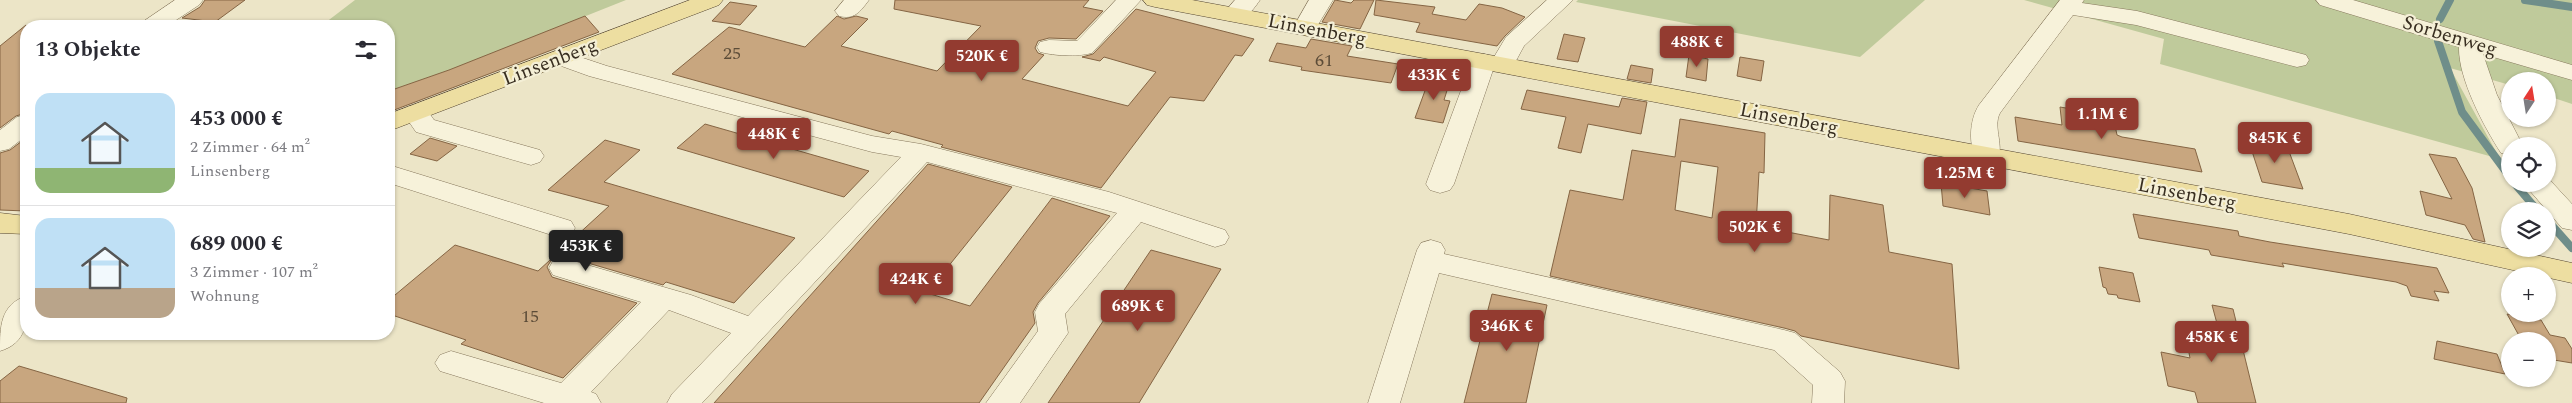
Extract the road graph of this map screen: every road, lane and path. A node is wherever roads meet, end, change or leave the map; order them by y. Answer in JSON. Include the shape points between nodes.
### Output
{"nodes":[{"id":1,"x":191,"y":0,"type":"edge"},
{"id":2,"x":711,"y":0,"type":"edge"},
{"id":3,"x":1129,"y":0,"type":"edge"},
{"id":4,"x":1138,"y":0,"type":"edge"},
{"id":5,"x":1155,"y":0,"type":"edge"},
{"id":6,"x":1321,"y":0,"type":"edge"},
{"id":7,"x":1561,"y":0,"type":"edge"},
{"id":8,"x":2328,"y":0,"type":"edge"},
{"id":9,"x":2068,"y":4,"type":"edge"},
{"id":10,"x":1241,"y":7,"type":"edge"},
{"id":11,"x":161,"y":20,"type":"edge"},
{"id":12,"x":1304,"y":28,"type":"junction"},
{"id":13,"x":1109,"y":32,"type":"dead end"},
{"id":14,"x":2471,"y":42,"type":"junction"},
{"id":15,"x":1049,"y":47,"type":"dead end"},
{"id":16,"x":562,"y":58,"type":"junction"},
{"id":17,"x":2297,"y":60,"type":"dead end"},
{"id":18,"x":1493,"y":63,"type":"junction"},
{"id":19,"x":2572,"y":73,"type":"edge"},
{"id":20,"x":416,"y":113,"type":"junction"},
{"id":21,"x":395,"y":121,"type":"edge"},
{"id":22,"x":20,"y":128,"type":"edge"},
{"id":23,"x":2503,"y":137,"type":"edge"},
{"id":24,"x":0,"y":143,"type":"edge"},
{"id":25,"x":921,"y":152,"type":"junction"},
{"id":26,"x":531,"y":156,"type":"dead end"},
{"id":27,"x":1987,"y":156,"type":"junction"},
{"id":28,"x":395,"y":178,"type":"edge"},
{"id":29,"x":1440,"y":184,"type":"dead end"},
{"id":30,"x":2545,"y":192,"type":"edge"},
{"id":31,"x":1135,"y":210,"type":"junction"},
{"id":32,"x":2572,"y":221,"type":"edge"},
{"id":33,"x":0,"y":223,"type":"edge"},
{"id":34,"x":20,"y":224,"type":"edge"},
{"id":35,"x":561,"y":228,"type":"dead end"},
{"id":36,"x":1215,"y":237,"type":"dead end"},
{"id":37,"x":563,"y":268,"type":"dead end"},
{"id":38,"x":2572,"y":273,"type":"edge"},
{"id":39,"x":664,"y":298,"type":"junction"},
{"id":40,"x":20,"y":315,"type":"edge"},
{"id":41,"x":753,"y":329,"type":"junction"},
{"id":42,"x":0,"y":340,"type":"edge"},
{"id":43,"x":451,"y":363,"type":"dead end"},
{"id":44,"x":576,"y":400,"type":"edge"},
{"id":45,"x":683,"y":403,"type":"edge"},
{"id":46,"x":1002,"y":403,"type":"edge"},
{"id":47,"x":1384,"y":403,"type":"edge"},
{"id":48,"x":1828,"y":403,"type":"edge"}],
"edges":[{"from":1,"to":11,"type":"street"},
{"from":2,"to":16,"type":"main road","name":"Linsenberg"},
{"from":3,"to":15,"type":"street","via":[[1083,48]]},
{"from":4,"to":13,"type":"street"},
{"from":5,"to":10,"type":"main road","name":"Linsenberg"},
{"from":6,"to":12,"type":"street"},
{"from":7,"to":18,"type":"street"},
{"from":8,"to":14,"type":"street","name":"Sorbenweg"},
{"from":9,"to":17,"type":"street","via":[[2137,18]]},
{"from":9,"to":27,"type":"street","via":[[1988,111],[1984,119]]},
{"from":10,"to":12,"type":"main road","name":"Linsenberg"},
{"from":12,"to":18,"type":"main road","name":"Linsenberg"},
{"from":14,"to":19,"type":"street","name":"Sorbenweg"},
{"from":14,"to":23,"type":"street","via":[[2471,59]]},
{"from":16,"to":20,"type":"main road","name":"Linsenberg"},
{"from":16,"to":25,"type":"street","via":[[598,71],[862,141]]},
{"from":18,"to":27,"type":"main road","name":"Linsenberg"},
{"from":18,"to":29,"type":"street"},
{"from":20,"to":21,"type":"main road","name":"Linsenberg"},
{"from":20,"to":26,"type":"street","via":[[424,126]]},
{"from":22,"to":24,"type":"street"},
{"from":25,"to":31,"type":"street"},
{"from":25,"to":41,"type":"street"},
{"from":27,"to":38,"type":"main road","name":"Linsenberg","via":[[2423,240]]},
{"from":28,"to":35,"type":"street"},
{"from":30,"to":32,"type":"street"},
{"from":31,"to":36,"type":"street"},
{"from":31,"to":46,"type":"street","via":[[1050,312],[1053,333]]},
{"from":33,"to":34,"type":"main road"},
{"from":37,"to":39,"type":"street"},
{"from":39,"to":41,"type":"street"},
{"from":39,"to":44,"type":"street"},
{"from":40,"to":42,"type":"street"},
{"from":41,"to":45,"type":"street"},
{"from":43,"to":44,"type":"street"},
{"from":47,"to":48,"type":"street","via":[[1430,255],[1784,341],[1829,381]]}]}
